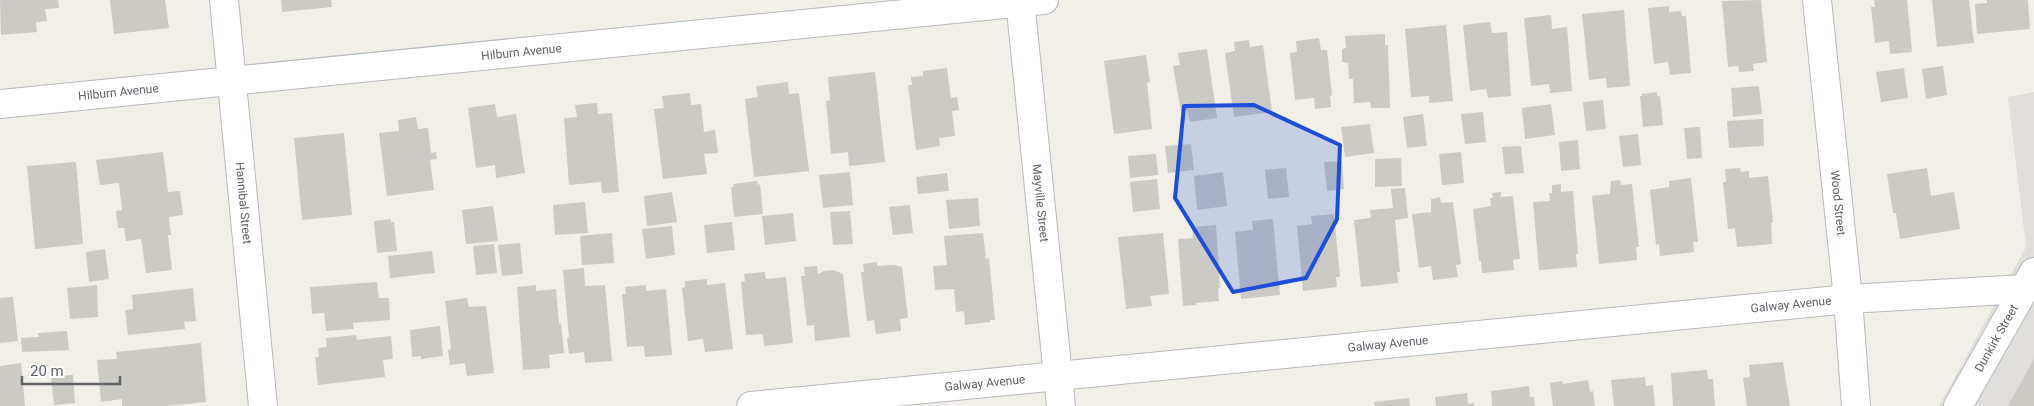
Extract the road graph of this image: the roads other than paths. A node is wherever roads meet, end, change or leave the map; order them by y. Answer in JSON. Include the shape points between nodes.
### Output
{"nodes":[{"id":1,"x":224,"y":0,"type":"edge"},
{"id":2,"x":1817,"y":0,"type":"edge"},
{"id":3,"x":1028,"y":1,"type":"edge"},
{"id":4,"x":232,"y":82,"type":"junction"},
{"id":5,"x":0,"y":104,"type":"edge"},
{"id":6,"x":2029,"y":281,"type":"edge"},
{"id":7,"x":1848,"y":299,"type":"junction"},
{"id":8,"x":1058,"y":376,"type":"junction"},
{"id":9,"x":263,"y":406,"type":"edge"},
{"id":10,"x":751,"y":406,"type":"edge"},
{"id":11,"x":1061,"y":406,"type":"edge"},
{"id":12,"x":1856,"y":406,"type":"edge"},
{"id":13,"x":1958,"y":406,"type":"edge"}],
"edges":[{"from":1,"to":4,"type":"street","name":"Hannibal Street"},
{"from":2,"to":7,"type":"street","name":"Wood Street"},
{"from":3,"to":4,"type":"street","name":"Hilburn Avenue"},
{"from":3,"to":8,"type":"street","name":"Mayville Street"},
{"from":4,"to":5,"type":"street","name":"Hilburn Avenue"},
{"from":4,"to":9,"type":"street","name":"Hannibal Street"},
{"from":6,"to":7,"type":"street","name":"Galway Avenue"},
{"from":6,"to":13,"type":"street","name":"Dunkirk Street"},
{"from":7,"to":8,"type":"street","name":"Galway Avenue"},
{"from":7,"to":12,"type":"street","name":"Wood Street"},
{"from":8,"to":10,"type":"street","name":"Galway Avenue"},
{"from":8,"to":11,"type":"street","name":"Mayville Street"}]}
